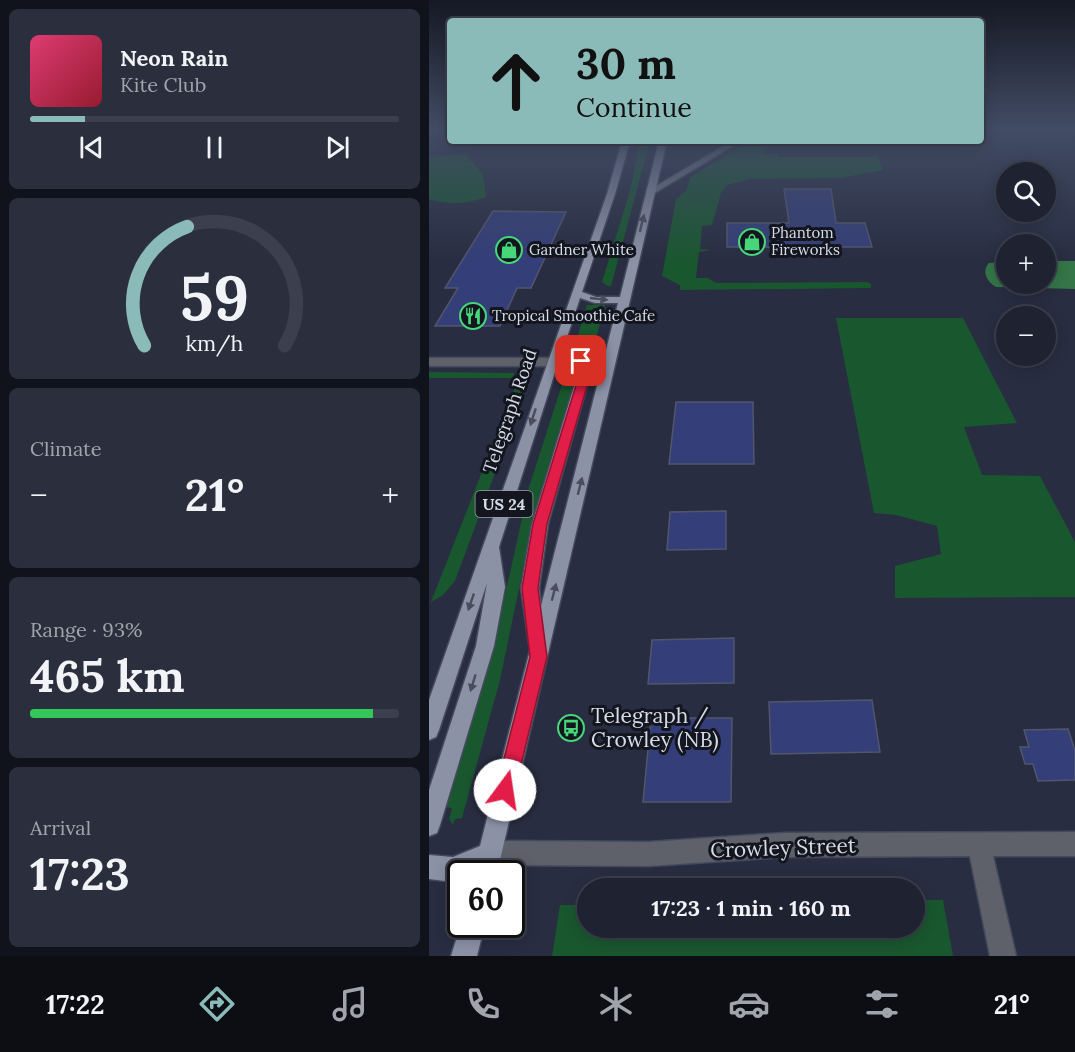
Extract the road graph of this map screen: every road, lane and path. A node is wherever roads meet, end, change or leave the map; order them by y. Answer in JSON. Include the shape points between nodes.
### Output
{"nodes":[{"id":1,"x":615,"y":174,"type":"edge"},
{"id":2,"x":655,"y":174,"type":"edge"},
{"id":3,"x":681,"y":174,"type":"edge"},
{"id":4,"x":650,"y":192,"type":"junction"},
{"id":5,"x":576,"y":293,"type":"junction"},
{"id":6,"x":623,"y":300,"type":"junction"},
{"id":7,"x":429,"y":362,"type":"edge"},
{"id":8,"x":552,"y":362,"type":"junction"},
{"id":9,"x":491,"y":544,"type":"junction"},
{"id":10,"x":538,"y":657,"type":"junction"},
{"id":11,"x":429,"y":730,"type":"edge"},
{"id":12,"x":429,"y":825,"type":"edge"},
{"id":13,"x":1075,"y":844,"type":"edge"},
{"id":14,"x":978,"y":845,"type":"junction"},
{"id":15,"x":489,"y":860,"type":"edge"},
{"id":16,"x":525,"y":861,"type":"edge"},
{"id":17,"x":429,"y":867,"type":"edge"},
{"id":18,"x":447,"y":869,"type":"edge"},
{"id":19,"x":469,"y":938,"type":"edge"},
{"id":20,"x":464,"y":956,"type":"edge"},
{"id":21,"x":1003,"y":956,"type":"edge"}],
"edges":[{"from":1,"to":5,"type":"main road","name":"Telegraph Road","number":"US 24"},
{"from":2,"to":4,"type":"main road"},
{"from":3,"to":4,"type":"street"},
{"from":6,"to":4,"type":"main road","one_way":true},
{"from":5,"to":6,"type":"main road","one_way":true,"via":[[595,300]]},
{"from":5,"to":8,"type":"main road","name":"Telegraph Road","number":"US 24"},
{"from":10,"to":6,"type":"main road","one_way":true},
{"from":7,"to":8,"type":"street"},
{"from":8,"to":9,"type":"main road","name":"Telegraph Road","number":"US 24","one_way":true},
{"from":8,"to":10,"type":"main road","via":[[581,361],[586,367],[540,524],[530,588]]},
{"from":9,"to":11,"type":"main road","name":"Telegraph Road","number":"US 24","one_way":true},
{"from":9,"to":12,"type":"main road","one_way":true,"via":[[496,587],[485,646]]},
{"from":10,"to":15,"type":"main road"},
{"from":13,"to":14,"type":"street","name":"Crowley Street"},
{"from":14,"to":16,"type":"street","name":"Crowley Street","via":[[784,845]]},
{"from":14,"to":21,"type":"street"},
{"from":17,"to":18,"type":"main road"},
{"from":19,"to":20,"type":"main road"}]}
